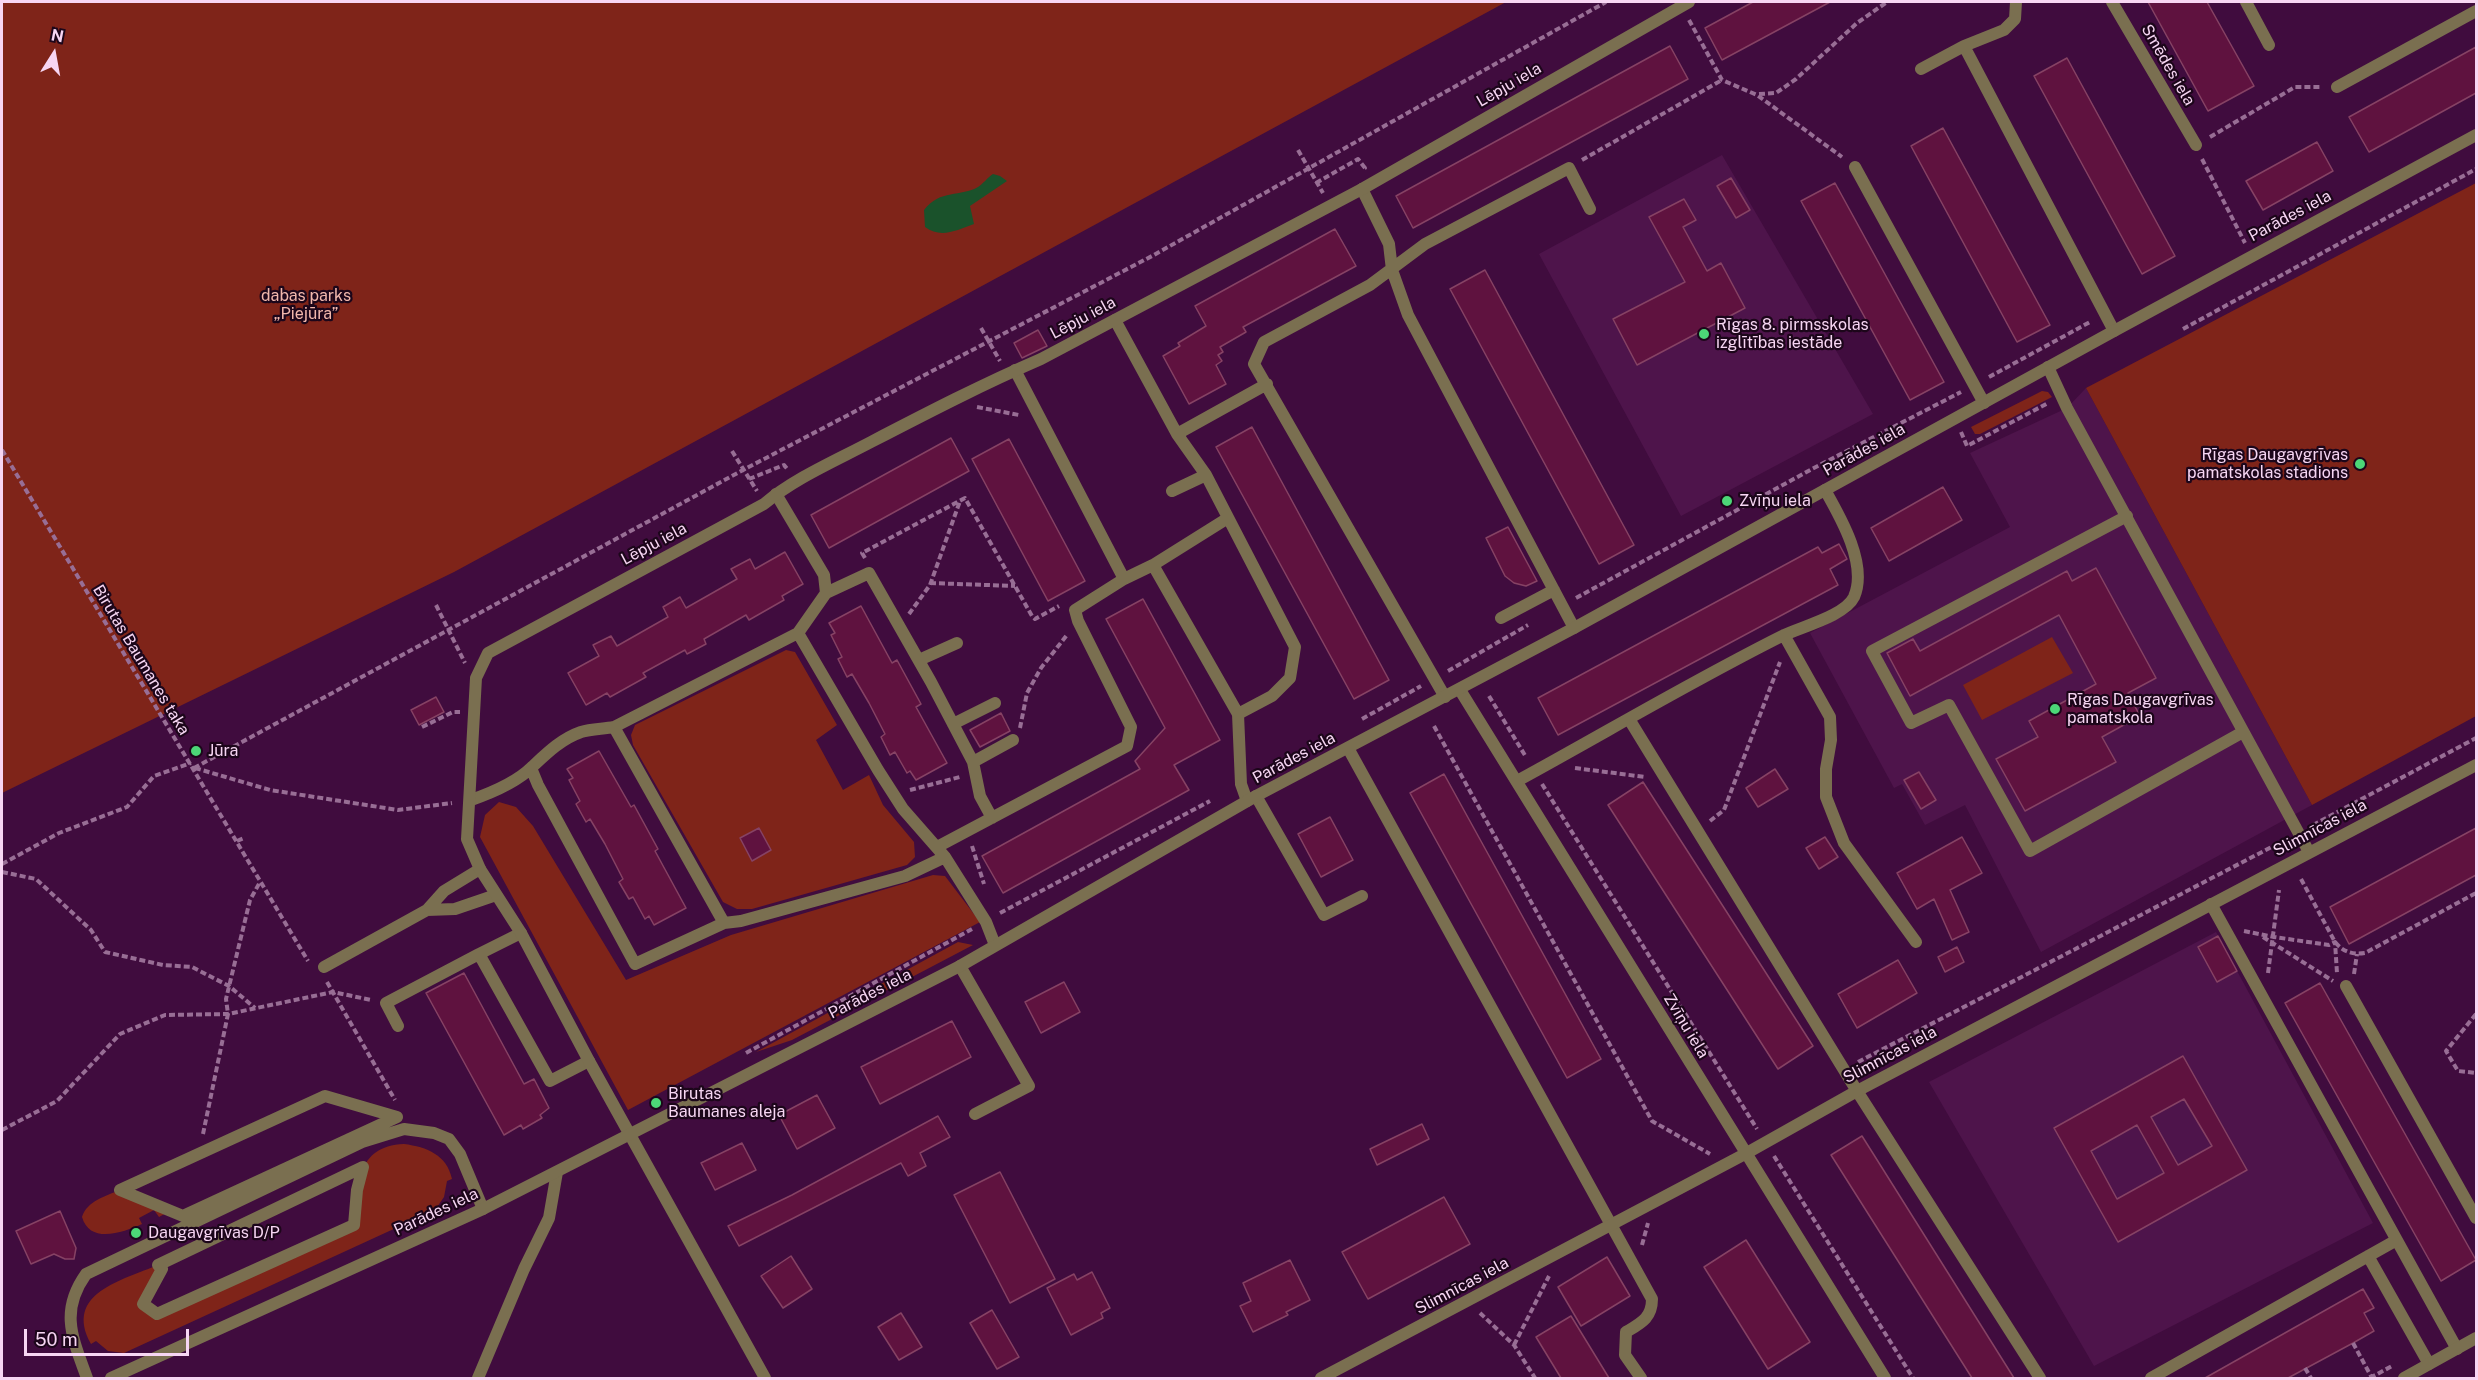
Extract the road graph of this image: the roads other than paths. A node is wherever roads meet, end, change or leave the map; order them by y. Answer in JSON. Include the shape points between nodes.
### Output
{"nodes":[{"id":1,"x":2016,"y":2,"type":"edge"},
{"id":2,"x":2112,"y":2,"type":"edge"},
{"id":3,"x":2246,"y":2,"type":"edge"},
{"id":4,"x":1685,"y":4,"type":"edge"},
{"id":5,"x":2476,"y":11,"type":"edge"},
{"id":6,"x":2269,"y":45,"type":"dead end"},
{"id":7,"x":1964,"y":46,"type":"junction"},
{"id":8,"x":1921,"y":69,"type":"dead end"},
{"id":9,"x":2337,"y":87,"type":"road end"},
{"id":10,"x":2476,"y":135,"type":"edge"},
{"id":11,"x":2196,"y":146,"type":"road end"},
{"id":12,"x":1855,"y":167,"type":"road end"},
{"id":13,"x":1362,"y":189,"type":"junction"},
{"id":14,"x":1590,"y":209,"type":"dead end"},
{"id":15,"x":1392,"y":270,"type":"junction"},
{"id":16,"x":1115,"y":320,"type":"junction"},
{"id":17,"x":2114,"y":331,"type":"junction"},
{"id":18,"x":2048,"y":367,"type":"junction"},
{"id":19,"x":1015,"y":370,"type":"junction"},
{"id":20,"x":1268,"y":384,"type":"junction"},
{"id":21,"x":1984,"y":403,"type":"junction"},
{"id":22,"x":1177,"y":434,"type":"junction"},
{"id":23,"x":1206,"y":475,"type":"junction"},
{"id":24,"x":1825,"y":490,"type":"junction"},
{"id":25,"x":1172,"y":491,"type":"dead end"},
{"id":26,"x":776,"y":494,"type":"junction"},
{"id":27,"x":2127,"y":516,"type":"junction"},
{"id":28,"x":1228,"y":518,"type":"junction"},
{"id":29,"x":1153,"y":564,"type":"junction"},
{"id":30,"x":1124,"y":579,"type":"junction"},
{"id":31,"x":1554,"y":590,"type":"junction"},
{"id":32,"x":826,"y":592,"type":"junction"},
{"id":33,"x":1501,"y":618,"type":"dead end"},
{"id":34,"x":1574,"y":628,"type":"junction"},
{"id":35,"x":798,"y":633,"type":"junction"},
{"id":36,"x":1786,"y":638,"type":"junction"},
{"id":37,"x":957,"y":643,"type":"dead end"},
{"id":38,"x":919,"y":660,"type":"junction"},
{"id":39,"x":1460,"y":690,"type":"junction"},
{"id":40,"x":1445,"y":697,"type":"junction"},
{"id":41,"x":994,"y":703,"type":"dead end"},
{"id":42,"x":1238,"y":714,"type":"junction"},
{"id":43,"x":1629,"y":719,"type":"junction"},
{"id":44,"x":953,"y":724,"type":"junction"},
{"id":45,"x":614,"y":727,"type":"junction"},
{"id":46,"x":2243,"y":732,"type":"junction"},
{"id":47,"x":1013,"y":740,"type":"road end"},
{"id":48,"x":1348,"y":748,"type":"junction"},
{"id":49,"x":2476,"y":765,"type":"edge"},
{"id":50,"x":975,"y":767,"type":"junction"},
{"id":51,"x":531,"y":768,"type":"junction"},
{"id":52,"x":1517,"y":781,"type":"junction"},
{"id":53,"x":1251,"y":799,"type":"junction"},
{"id":54,"x":471,"y":800,"type":"junction"},
{"id":55,"x":992,"y":818,"type":"junction"},
{"id":56,"x":941,"y":852,"type":"junction"},
{"id":57,"x":2309,"y":852,"type":"junction"},
{"id":58,"x":480,"y":868,"type":"junction"},
{"id":59,"x":496,"y":895,"type":"junction"},
{"id":60,"x":1362,"y":896,"type":"dead end"},
{"id":61,"x":2211,"y":904,"type":"junction"},
{"id":62,"x":427,"y":910,"type":"junction"},
{"id":63,"x":724,"y":923,"type":"junction"},
{"id":64,"x":521,"y":933,"type":"junction"},
{"id":65,"x":1916,"y":942,"type":"dead end"},
{"id":66,"x":995,"y":945,"type":"junction"},
{"id":67,"x":479,"y":954,"type":"junction"},
{"id":68,"x":960,"y":966,"type":"junction"},
{"id":69,"x":322,"y":972,"type":"road end"},
{"id":70,"x":2346,"y":986,"type":"dead end"},
{"id":71,"x":398,"y":1026,"type":"dead end"},
{"id":72,"x":589,"y":1061,"type":"junction"},
{"id":73,"x":1857,"y":1091,"type":"junction"},
{"id":74,"x":975,"y":1114,"type":"dead end"},
{"id":75,"x":630,"y":1136,"type":"junction"},
{"id":76,"x":1745,"y":1154,"type":"junction"},
{"id":77,"x":557,"y":1173,"type":"junction"},
{"id":78,"x":243,"y":1194,"type":"junction"},
{"id":79,"x":483,"y":1209,"type":"junction"},
{"id":80,"x":2475,"y":1214,"type":"edge"},
{"id":81,"x":255,"y":1219,"type":"junction"},
{"id":82,"x":1612,"y":1224,"type":"junction"},
{"id":83,"x":2395,"y":1241,"type":"junction"},
{"id":84,"x":2368,"y":1256,"type":"junction"},
{"id":85,"x":2476,"y":1338,"type":"edge"},
{"id":86,"x":2457,"y":1349,"type":"junction"},
{"id":87,"x":2429,"y":1364,"type":"junction"},
{"id":88,"x":87,"y":1378,"type":"edge"},
{"id":89,"x":111,"y":1378,"type":"edge"},
{"id":90,"x":478,"y":1378,"type":"edge"},
{"id":91,"x":765,"y":1378,"type":"edge"},
{"id":92,"x":1321,"y":1378,"type":"edge"},
{"id":93,"x":1641,"y":1378,"type":"edge"},
{"id":94,"x":1885,"y":1378,"type":"edge"},
{"id":95,"x":2040,"y":1378,"type":"edge"},
{"id":96,"x":2151,"y":1378,"type":"edge"},
{"id":97,"x":2404,"y":1378,"type":"edge"}],
"edges":[{"from":1,"to":7,"type":"street","via":[[2015,19],[2004,30]]},
{"from":2,"to":11,"type":"street","name":"Smēdes iela"},
{"from":3,"to":6,"type":"street"},
{"from":4,"to":13,"type":"street","name":"Lēpju iela"},
{"from":5,"to":9,"type":"street"},
{"from":7,"to":8,"type":"street"},
{"from":7,"to":17,"type":"street"},
{"from":10,"to":17,"type":"street","name":"Parādes iela"},
{"from":12,"to":21,"type":"street"},
{"from":13,"to":15,"type":"street","via":[[1389,244]]},
{"from":13,"to":16,"type":"street","name":"Lēpju iela"},
{"from":14,"to":15,"type":"street","via":[[1569,168],[1425,244]]},
{"from":15,"to":20,"type":"street","via":[[1264,342],[1254,364]]},
{"from":15,"to":31,"type":"street","via":[[1408,315]]},
{"from":16,"to":19,"type":"street","name":"Lēpju iela"},
{"from":16,"to":22,"type":"street"},
{"from":17,"to":18,"type":"street","name":"Parādes iela"},
{"from":18,"to":21,"type":"street","name":"Parādes iela"},
{"from":18,"to":27,"type":"street"},
{"from":19,"to":26,"type":"street","name":"Lēpju iela"},
{"from":19,"to":30,"type":"street"},
{"from":20,"to":22,"type":"street"},
{"from":20,"to":40,"type":"street"},
{"from":21,"to":24,"type":"street","name":"Parādes iela"},
{"from":22,"to":23,"type":"street"},
{"from":23,"to":25,"type":"street"},
{"from":23,"to":28,"type":"street"},
{"from":24,"to":34,"type":"street","name":"Parādes iela"},
{"from":24,"to":36,"type":"street","via":[[1857,558],[1853,598],[1842,610]]},
{"from":26,"to":32,"type":"street","via":[[824,575]]},
{"from":26,"to":54,"type":"street","name":"Lēpju iela","via":[[488,653],[476,678]]},
{"from":27,"to":46,"type":"street"},
{"from":27,"to":46,"type":"street","via":[[1872,651],[1911,723],[1949,705],[2030,851]]},
{"from":28,"to":29,"type":"street"},
{"from":28,"to":42,"type":"street","via":[[1295,647],[1290,678],[1272,696]]},
{"from":29,"to":30,"type":"street"},
{"from":29,"to":42,"type":"street"},
{"from":30,"to":55,"type":"street","via":[[1075,610],[1131,727],[1127,746]]},
{"from":31,"to":33,"type":"street"},
{"from":31,"to":34,"type":"street"},
{"from":32,"to":35,"type":"street"},
{"from":32,"to":38,"type":"street","via":[[868,573]]},
{"from":34,"to":39,"type":"street","name":"Parādes iela"},
{"from":35,"to":45,"type":"street"},
{"from":35,"to":56,"type":"street","via":[[903,809]]},
{"from":36,"to":43,"type":"street"},
{"from":36,"to":65,"type":"street","via":[[1830,717],[1826,797],[1844,843]]},
{"from":37,"to":38,"type":"street"},
{"from":38,"to":44,"type":"street"},
{"from":39,"to":40,"type":"street","name":"Parādes iela"},
{"from":39,"to":52,"type":"street","name":"Zvīņu iela"},
{"from":40,"to":48,"type":"street","name":"Parādes iela"},
{"from":41,"to":44,"type":"street"},
{"from":42,"to":53,"type":"street","via":[[1241,784]]},
{"from":43,"to":52,"type":"street"},
{"from":43,"to":73,"type":"street"},
{"from":44,"to":50,"type":"street"},
{"from":45,"to":51,"type":"street","via":[[581,732],[542,755]]},
{"from":45,"to":63,"type":"street"},
{"from":46,"to":57,"type":"street"},
{"from":47,"to":50,"type":"street"},
{"from":48,"to":53,"type":"street","name":"Parādes iela"},
{"from":48,"to":82,"type":"street"},
{"from":49,"to":57,"type":"street","name":"Slimnīcas iela"},
{"from":50,"to":55,"type":"street","via":[[980,796]]},
{"from":51,"to":54,"type":"street","via":[[494,792]]},
{"from":51,"to":63,"type":"street","via":[[635,964]]},
{"from":52,"to":76,"type":"street","name":"Zvīņu iela"},
{"from":53,"to":60,"type":"street","via":[[1324,915]]},
{"from":53,"to":66,"type":"street","name":"Parādes iela"},
{"from":54,"to":58,"type":"street","via":[[467,839]]},
{"from":55,"to":56,"type":"street"},
{"from":56,"to":63,"type":"street","via":[[904,876]]},
{"from":56,"to":66,"type":"street","via":[[986,922]]},
{"from":57,"to":61,"type":"street","name":"Slimnīcas iela"},
{"from":58,"to":59,"type":"street"},
{"from":58,"to":62,"type":"street","via":[[444,891]]},
{"from":59,"to":62,"type":"street","via":[[455,909]]},
{"from":59,"to":64,"type":"street"},
{"from":61,"to":73,"type":"street","name":"Slimnīcas iela"},
{"from":61,"to":83,"type":"street"},
{"from":62,"to":69,"type":"street"},
{"from":64,"to":67,"type":"street"},
{"from":64,"to":72,"type":"street"},
{"from":66,"to":68,"type":"street","name":"Parādes iela"},
{"from":67,"to":71,"type":"street","via":[[386,1003]]},
{"from":67,"to":72,"type":"street","via":[[550,1081]]},
{"from":68,"to":74,"type":"street","via":[[1029,1086]]},
{"from":68,"to":75,"type":"street","name":"Parādes iela"},
{"from":70,"to":80,"type":"street"},
{"from":72,"to":75,"type":"street"},
{"from":73,"to":76,"type":"street","name":"Slimnīcas iela"},
{"from":73,"to":95,"type":"street"},
{"from":75,"to":77,"type":"street","name":"Parādes iela"},
{"from":75,"to":91,"type":"street"},
{"from":76,"to":82,"type":"street","name":"Slimnīcas iela"},
{"from":76,"to":94,"type":"street","name":"Zvīņu iela"},
{"from":77,"to":79,"type":"street","name":"Parādes iela"},
{"from":77,"to":90,"type":"street","via":[[549,1218]]},
{"from":78,"to":78,"type":"street","via":[[183,1216],[120,1190],[325,1096],[397,1117]]},
{"from":78,"to":79,"type":"street","via":[[362,1142],[404,1129],[449,1139],[460,1154]]},
{"from":78,"to":81,"type":"street"},
{"from":78,"to":88,"type":"street","via":[[86,1274],[76,1289],[70,1322],[71,1336]]},
{"from":79,"to":89,"type":"street","name":"Parādes iela"},
{"from":81,"to":81,"type":"street","via":[[363,1167],[354,1225],[157,1314],[143,1304],[162,1269],[158,1265]]},
{"from":82,"to":92,"type":"street","name":"Slimnīcas iela"},
{"from":82,"to":93,"type":"street","via":[[1652,1299],[1652,1311],[1626,1332],[1625,1355]]},
{"from":83,"to":84,"type":"street"},
{"from":83,"to":86,"type":"street"},
{"from":84,"to":87,"type":"street"},
{"from":84,"to":96,"type":"street"},
{"from":85,"to":86,"type":"street"},
{"from":86,"to":87,"type":"street"},
{"from":87,"to":97,"type":"street"}]}
